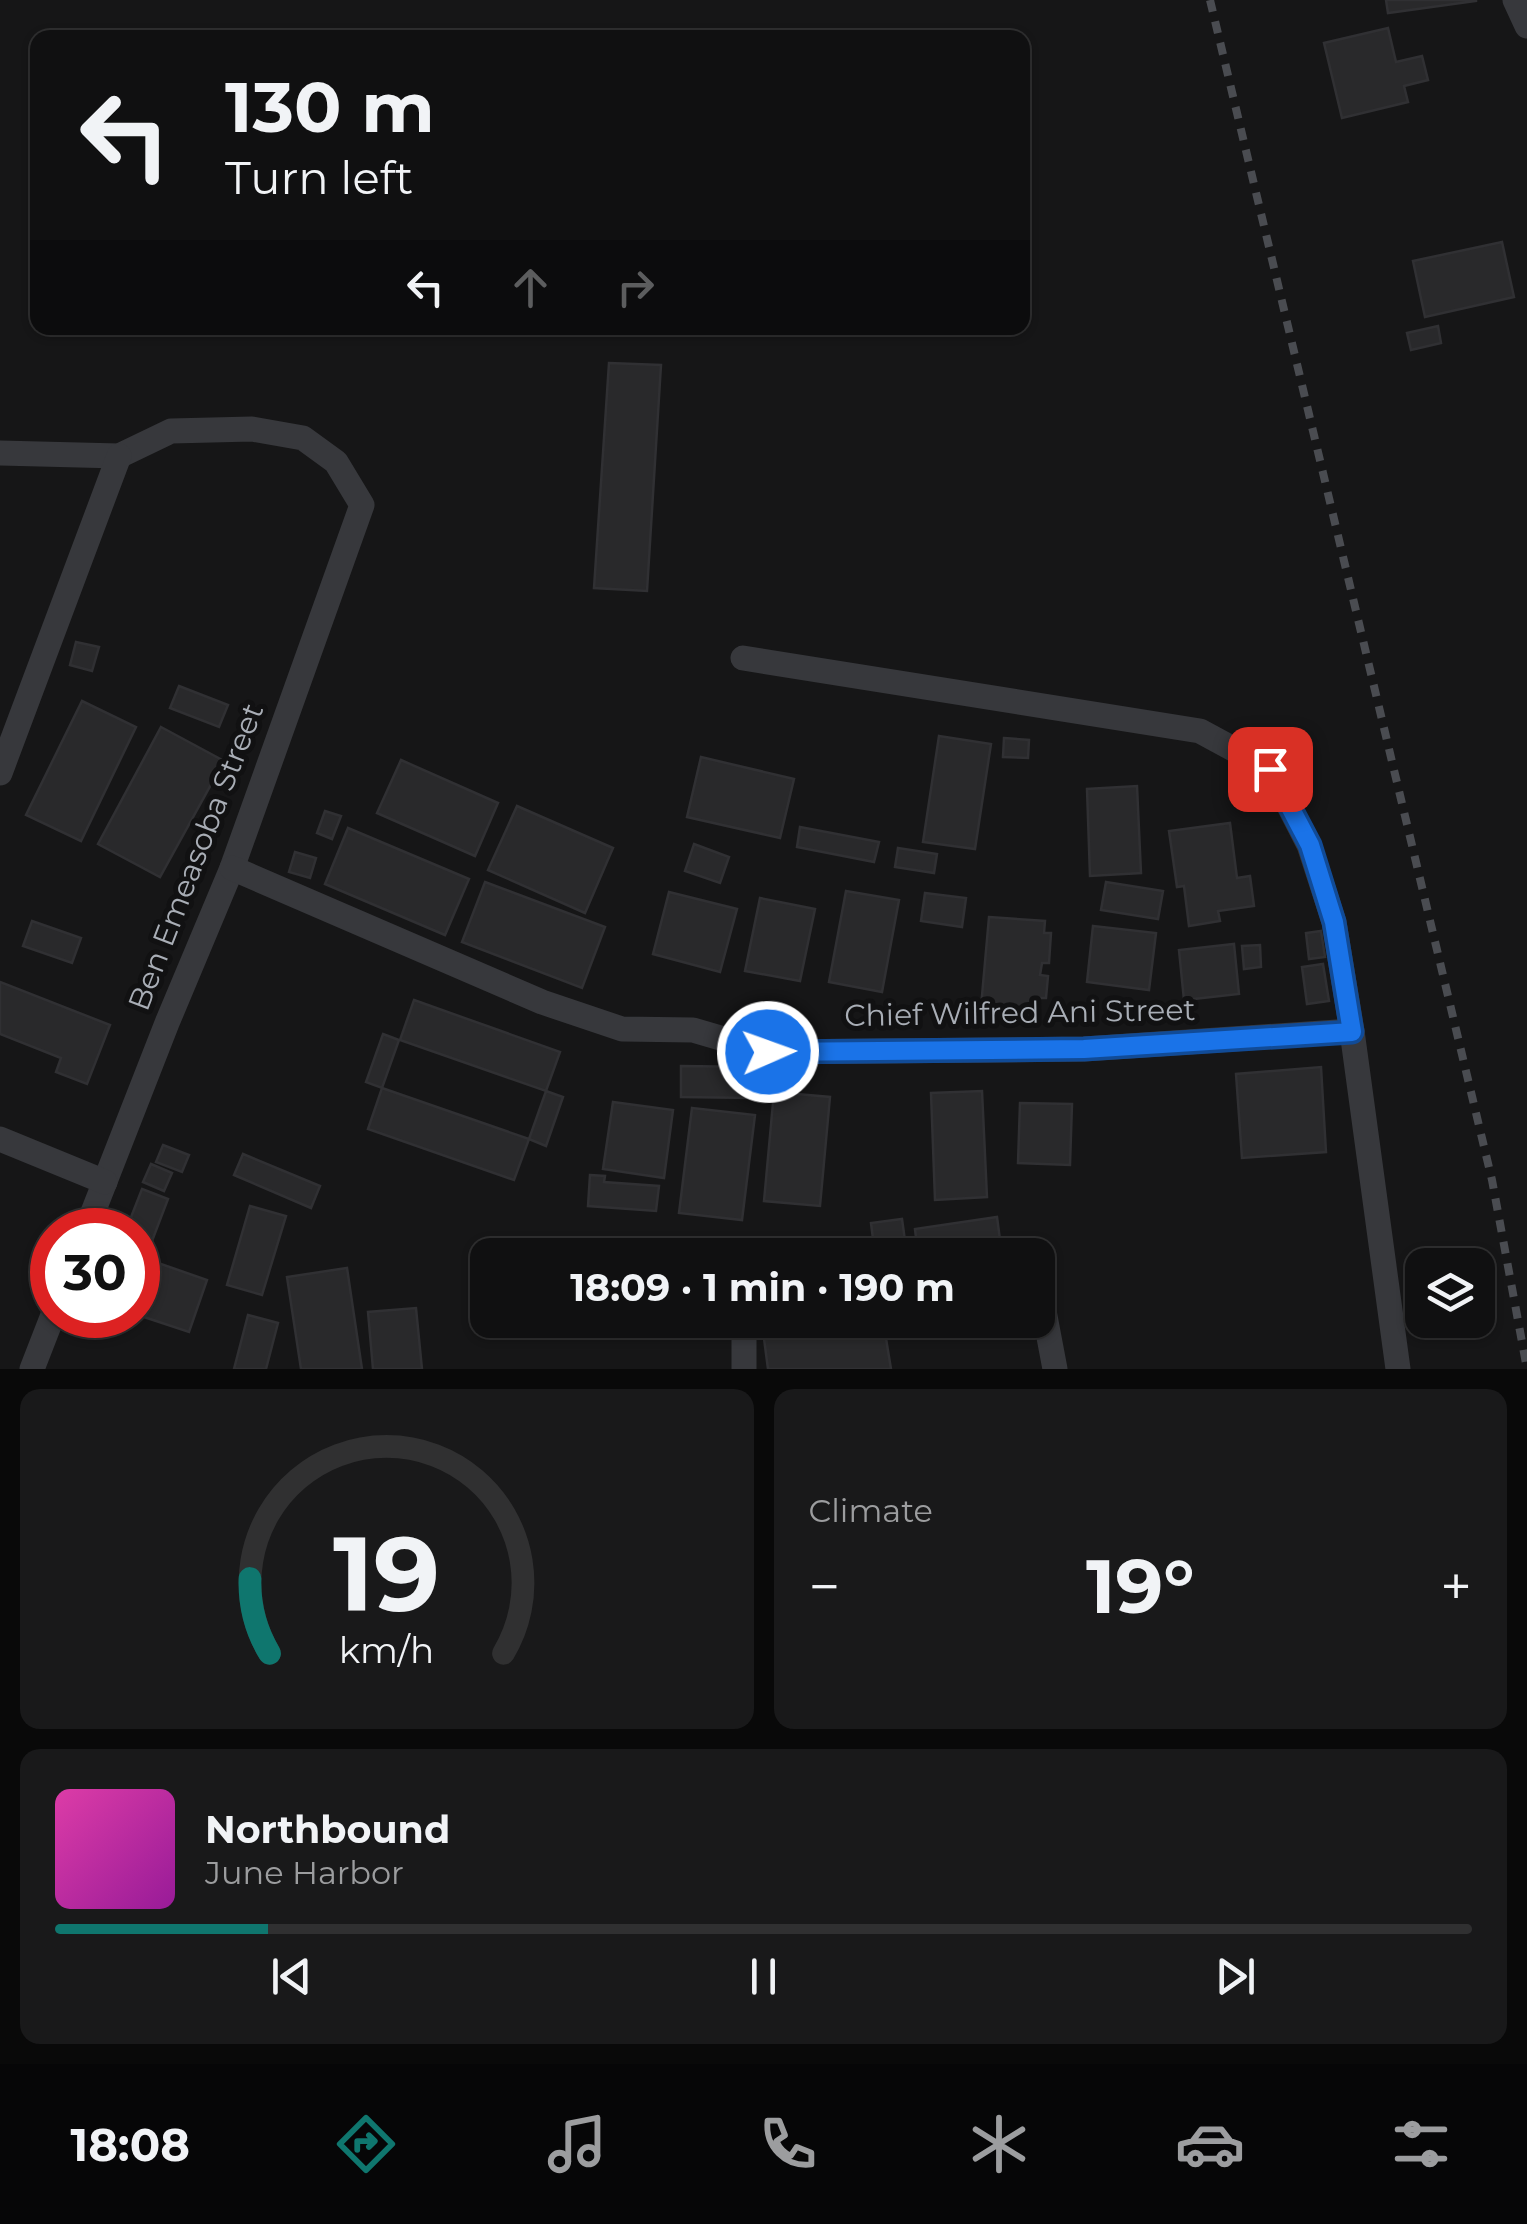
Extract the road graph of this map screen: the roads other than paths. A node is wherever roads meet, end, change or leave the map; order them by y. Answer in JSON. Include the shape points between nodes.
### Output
{"nodes":[{"id":1,"x":1515,"y":0,"type":"edge"},
{"id":2,"x":1527,"y":26,"type":"edge"},
{"id":3,"x":0,"y":453,"type":"edge"},
{"id":4,"x":119,"y":456,"type":"junction"},
{"id":5,"x":744,"y":658,"type":"dead end"},
{"id":6,"x":0,"y":773,"type":"edge"},
{"id":7,"x":232,"y":868,"type":"junction"},
{"id":8,"x":1352,"y":1032,"type":"junction"},
{"id":9,"x":0,"y":1139,"type":"edge"},
{"id":10,"x":105,"y":1182,"type":"junction"},
{"id":11,"x":95,"y":1208,"type":"edge"},
{"id":12,"x":44,"y":1338,"type":"edge"},
{"id":13,"x":744,"y":1338,"type":"edge"},
{"id":14,"x":1049,"y":1338,"type":"edge"},
{"id":15,"x":32,"y":1369,"type":"edge"},
{"id":16,"x":744,"y":1369,"type":"edge"},
{"id":17,"x":1055,"y":1369,"type":"edge"},
{"id":18,"x":1398,"y":1369,"type":"edge"}],
"edges":[{"from":1,"to":2,"type":"street"},
{"from":3,"to":4,"type":"street"},
{"from":4,"to":6,"type":"street"},
{"from":4,"to":7,"type":"street","name":"Ben Emeasoba Street","via":[[171,431],[252,429],[303,438],[336,462],[362,505]]},
{"from":5,"to":8,"type":"street","via":[[1200,731],[1270,769],[1310,845],[1334,922]]},
{"from":7,"to":8,"type":"street","name":"Chief Wilfred Ani Street","via":[[542,1002],[622,1029],[692,1030],[768,1052],[1084,1049]]},
{"from":7,"to":10,"type":"street","name":"Ben Emeasoba Street"},
{"from":8,"to":18,"type":"street"},
{"from":9,"to":10,"type":"street"},
{"from":10,"to":11,"type":"street","name":"Ben Emeasoba Street"},
{"from":12,"to":15,"type":"street"},
{"from":13,"to":16,"type":"street"},
{"from":14,"to":17,"type":"street"}]}
